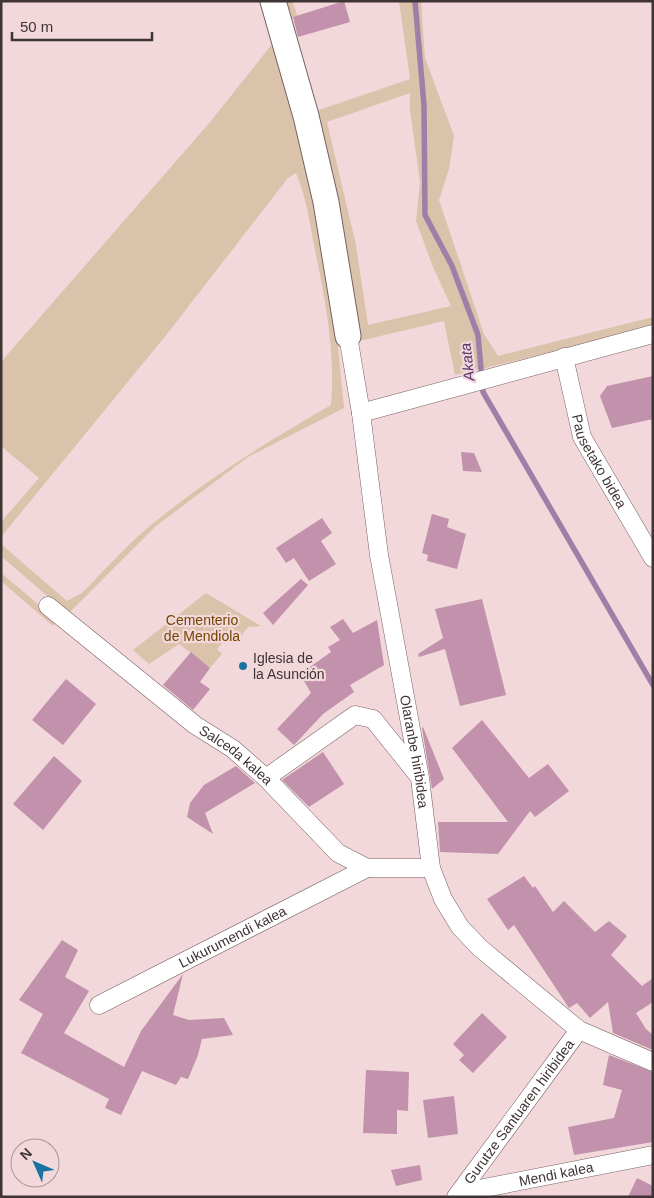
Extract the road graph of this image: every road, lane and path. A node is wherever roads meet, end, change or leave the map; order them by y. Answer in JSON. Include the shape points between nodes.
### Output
{"nodes":[{"id":1,"x":273,"y":1,"type":"edge"},
{"id":2,"x":653,"y":334,"type":"edge"},
{"id":3,"x":348,"y":336,"type":"joint"},
{"id":4,"x":564,"y":357,"type":"junction"},
{"id":5,"x":361,"y":413,"type":"junction"},
{"id":6,"x":653,"y":558,"type":"edge"},
{"id":7,"x":48,"y":606,"type":"dead end"},
{"id":8,"x":266,"y":778,"type":"junction"},
{"id":9,"x":420,"y":778,"type":"junction"},
{"id":10,"x":367,"y":868,"type":"junction"},
{"id":11,"x":431,"y":868,"type":"junction"},
{"id":12,"x":99,"y":1005,"type":"dead end"},
{"id":13,"x":579,"y":1030,"type":"junction"},
{"id":14,"x":653,"y":1062,"type":"edge"},
{"id":15,"x":653,"y":1155,"type":"edge"},
{"id":16,"x":457,"y":1195,"type":"edge"}],
"edges":[{"from":1,"to":3,"type":"street","via":[[324,192]]},
{"from":2,"to":4,"type":"street"},
{"from":3,"to":5,"type":"street","name":"Olaranbe hiribidea"},
{"from":4,"to":5,"type":"street"},
{"from":4,"to":6,"type":"street","name":"Pausetako bidea","via":[[582,437]]},
{"from":5,"to":9,"type":"street","name":"Olaranbe hiribidea","via":[[379,555]]},
{"from":7,"to":8,"type":"street","name":"Salceda kalea"},
{"from":8,"to":9,"type":"street","via":[[355,715],[373,719]]},
{"from":8,"to":10,"type":"street","name":"Salceda kalea","via":[[338,853]]},
{"from":9,"to":11,"type":"street","name":"Olaranbe hiribidea"},
{"from":10,"to":11,"type":"street","name":"Salceda kalea"},
{"from":10,"to":12,"type":"street","name":"Lukurumendi kalea"},
{"from":11,"to":13,"type":"street","name":"Olaranbe hiribidea","via":[[443,899],[460,926],[480,948]]},
{"from":13,"to":14,"type":"street","name":"Olaranbe hiribidea"},
{"from":13,"to":16,"type":"street","name":"Gurutze Santuaren hiribidea"},
{"from":15,"to":16,"type":"street","name":"Mendi kalea"}]}
